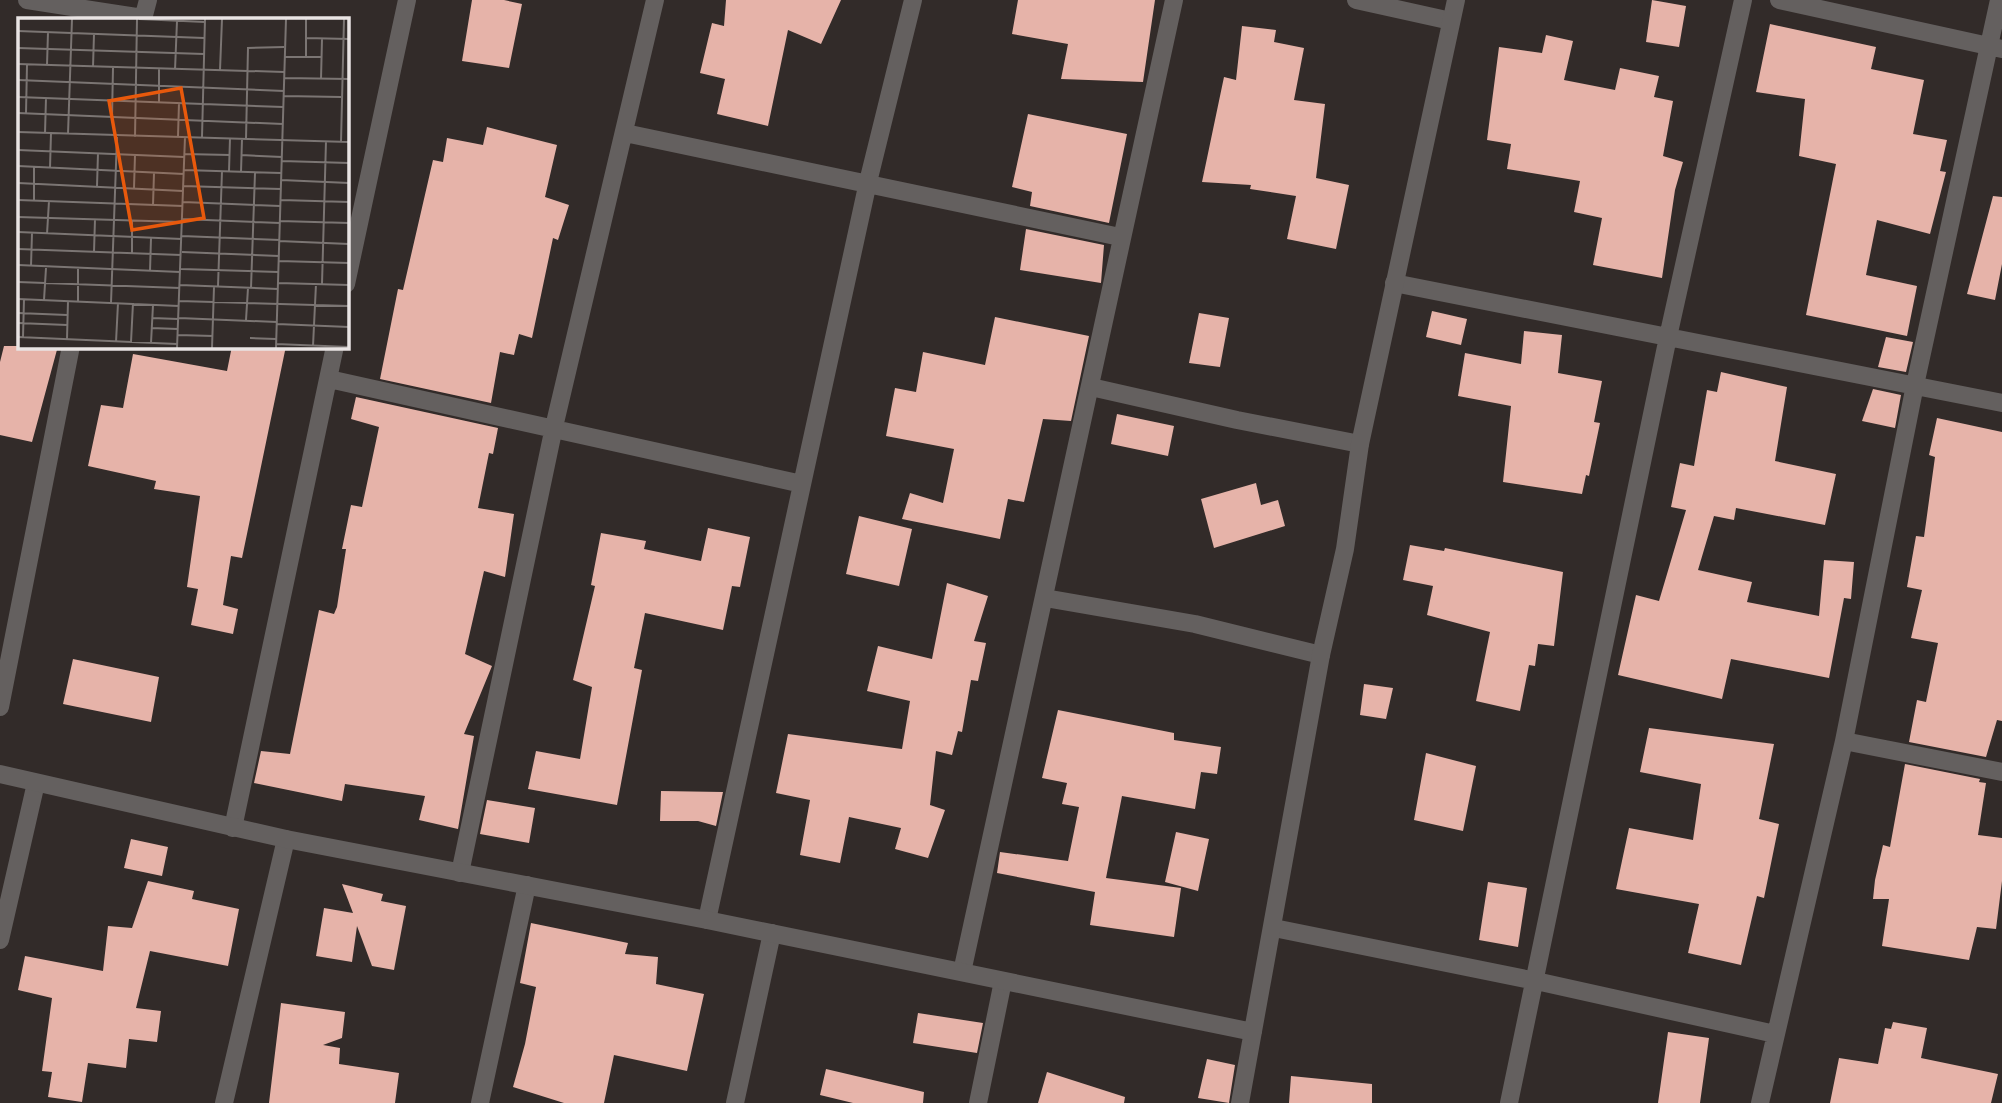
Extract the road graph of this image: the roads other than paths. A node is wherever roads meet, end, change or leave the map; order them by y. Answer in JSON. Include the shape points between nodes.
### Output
{"nodes":[{"id":1,"x":27,"y":0,"type":"edge"},
{"id":2,"x":407,"y":0,"type":"edge"},
{"id":3,"x":655,"y":0,"type":"edge"},
{"id":4,"x":913,"y":0,"type":"edge"},
{"id":5,"x":1174,"y":0,"type":"edge"},
{"id":6,"x":1356,"y":0,"type":"edge"},
{"id":7,"x":1456,"y":0,"type":"edge"},
{"id":8,"x":1743,"y":0,"type":"edge"},
{"id":9,"x":1779,"y":0,"type":"edge"},
{"id":10,"x":1999,"y":0,"type":"edge"},
{"id":11,"x":145,"y":12,"type":"edge"},
{"id":12,"x":1451,"y":21,"type":"junction"},
{"id":13,"x":1995,"y":48,"type":"edge"},
{"id":14,"x":625,"y":133,"type":"junction"},
{"id":15,"x":868,"y":182,"type":"junction"},
{"id":16,"x":1120,"y":237,"type":"junction"},
{"id":17,"x":348,"y":275,"type":"edge"},
{"id":18,"x":1394,"y":283,"type":"junction"},
{"id":19,"x":1668,"y":337,"type":"junction"},
{"id":20,"x":71,"y":348,"type":"edge"},
{"id":21,"x":335,"y":348,"type":"edge"},
{"id":22,"x":329,"y":379,"type":"junction"},
{"id":23,"x":1915,"y":385,"type":"junction"},
{"id":24,"x":1091,"y":387,"type":"junction"},
{"id":25,"x":2002,"y":403,"type":"edge"},
{"id":26,"x":554,"y":427,"type":"junction"},
{"id":27,"x":1360,"y":443,"type":"junction"},
{"id":28,"x":802,"y":484,"type":"junction"},
{"id":29,"x":1045,"y":598,"type":"junction"},
{"id":30,"x":1321,"y":655,"type":"junction"},
{"id":31,"x":0,"y":707,"type":"edge"},
{"id":32,"x":1843,"y":741,"type":"junction"},
{"id":33,"x":2002,"y":772,"type":"edge"},
{"id":34,"x":0,"y":774,"type":"edge"},
{"id":35,"x":36,"y":783,"type":"junction"},
{"id":36,"x":233,"y":828,"type":"junction"},
{"id":37,"x":286,"y":839,"type":"junction"},
{"id":38,"x":460,"y":873,"type":"junction"},
{"id":39,"x":527,"y":885,"type":"junction"},
{"id":40,"x":707,"y":920,"type":"junction"},
{"id":41,"x":1274,"y":928,"type":"junction"},
{"id":42,"x":772,"y":933,"type":"junction"},
{"id":43,"x":0,"y":940,"type":"edge"},
{"id":44,"x":962,"y":972,"type":"junction"},
{"id":45,"x":1003,"y":981,"type":"junction"},
{"id":46,"x":1536,"y":981,"type":"junction"},
{"id":47,"x":1253,"y":1032,"type":"junction"},
{"id":48,"x":1775,"y":1034,"type":"junction"},
{"id":49,"x":224,"y":1103,"type":"edge"},
{"id":50,"x":480,"y":1103,"type":"edge"},
{"id":51,"x":735,"y":1103,"type":"edge"},
{"id":52,"x":978,"y":1103,"type":"edge"},
{"id":53,"x":1240,"y":1103,"type":"edge"},
{"id":54,"x":1509,"y":1103,"type":"edge"},
{"id":55,"x":1760,"y":1103,"type":"edge"}],
"edges":[{"from":1,"to":11,"type":"street"},
{"from":2,"to":17,"type":"street"},
{"from":3,"to":14,"type":"street"},
{"from":4,"to":15,"type":"street"},
{"from":5,"to":16,"type":"street"},
{"from":6,"to":12,"type":"street"},
{"from":7,"to":12,"type":"street"},
{"from":8,"to":19,"type":"street"},
{"from":9,"to":13,"type":"street"},
{"from":10,"to":13,"type":"street"},
{"from":12,"to":18,"type":"street"},
{"from":13,"to":23,"type":"street"},
{"from":14,"to":15,"type":"street"},
{"from":14,"to":26,"type":"street"},
{"from":15,"to":16,"type":"street"},
{"from":15,"to":28,"type":"street"},
{"from":16,"to":24,"type":"street"},
{"from":18,"to":19,"type":"street"},
{"from":18,"to":27,"type":"street"},
{"from":19,"to":23,"type":"street"},
{"from":19,"to":46,"type":"street"},
{"from":20,"to":31,"type":"street"},
{"from":21,"to":22,"type":"street"},
{"from":22,"to":26,"type":"street"},
{"from":22,"to":36,"type":"street"},
{"from":23,"to":25,"type":"street"},
{"from":23,"to":32,"type":"street"},
{"from":24,"to":27,"type":"street"},
{"from":24,"to":29,"type":"street"},
{"from":26,"to":28,"type":"street"},
{"from":26,"to":38,"type":"street"},
{"from":27,"to":30,"type":"street","via":[[1345,549]]},
{"from":28,"to":40,"type":"street"},
{"from":29,"to":30,"type":"street","via":[[1195,624]]},
{"from":29,"to":44,"type":"street"},
{"from":30,"to":41,"type":"street"},
{"from":32,"to":33,"type":"street"},
{"from":32,"to":48,"type":"street"},
{"from":34,"to":35,"type":"street"},
{"from":35,"to":36,"type":"street"},
{"from":35,"to":43,"type":"street"},
{"from":36,"to":37,"type":"street"},
{"from":37,"to":38,"type":"street"},
{"from":37,"to":49,"type":"street"},
{"from":38,"to":39,"type":"street"},
{"from":39,"to":40,"type":"street"},
{"from":39,"to":50,"type":"street"},
{"from":40,"to":42,"type":"street"},
{"from":41,"to":46,"type":"street"},
{"from":41,"to":47,"type":"street"},
{"from":42,"to":44,"type":"street"},
{"from":42,"to":51,"type":"street"},
{"from":44,"to":45,"type":"street"},
{"from":45,"to":47,"type":"street"},
{"from":45,"to":52,"type":"street"},
{"from":46,"to":48,"type":"street"},
{"from":46,"to":54,"type":"street"},
{"from":47,"to":53,"type":"street"},
{"from":48,"to":55,"type":"street"}]}
